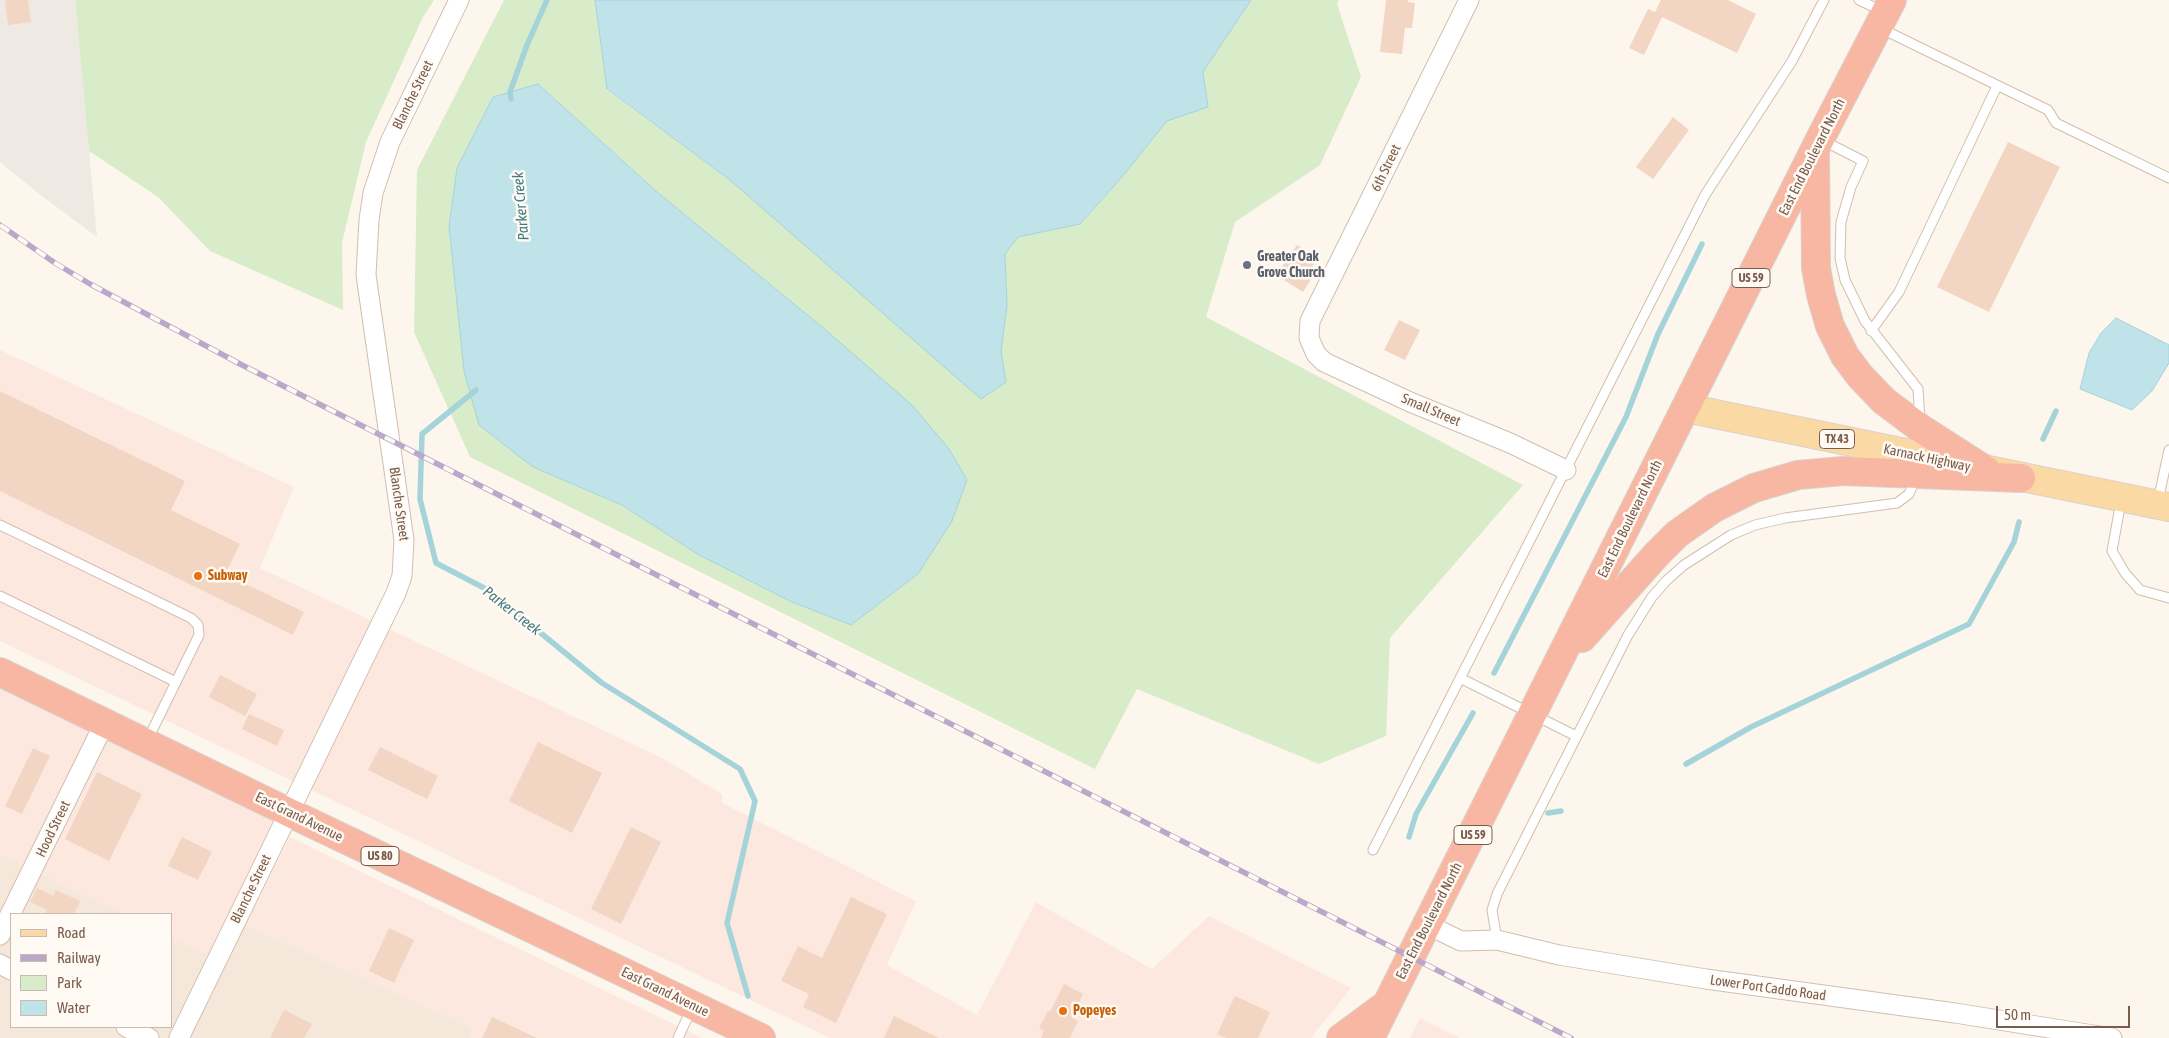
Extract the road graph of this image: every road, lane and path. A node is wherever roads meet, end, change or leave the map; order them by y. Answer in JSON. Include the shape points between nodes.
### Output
{"nodes":[{"id":1,"x":459,"y":0,"type":"edge"},
{"id":2,"x":1469,"y":0,"type":"edge"},
{"id":3,"x":1824,"y":0,"type":"edge"},
{"id":4,"x":1859,"y":0,"type":"edge"},
{"id":5,"x":1885,"y":13,"type":"edge"},
{"id":6,"x":1997,"y":86,"type":"junction"},
{"id":7,"x":1818,"y":143,"type":"junction"},
{"id":8,"x":2169,"y":178,"type":"edge"},
{"id":9,"x":1871,"y":331,"type":"junction"},
{"id":10,"x":1309,"y":338,"type":"joint"},
{"id":11,"x":1686,"y":408,"type":"junction"},
{"id":12,"x":1919,"y":449,"type":"junction"},
{"id":13,"x":2169,"y":450,"type":"edge"},
{"id":14,"x":1566,"y":470,"type":"junction"},
{"id":15,"x":1987,"y":471,"type":"joint"},
{"id":16,"x":2020,"y":478,"type":"junction"},
{"id":17,"x":2122,"y":498,"type":"junction"},
{"id":18,"x":2163,"y":506,"type":"edge"},
{"id":19,"x":0,"y":525,"type":"edge"},
{"id":20,"x":0,"y":596,"type":"edge"},
{"id":21,"x":2169,"y":598,"type":"edge"},
{"id":22,"x":1557,"y":665,"type":"junction"},
{"id":23,"x":0,"y":672,"type":"edge"},
{"id":24,"x":1460,"y":678,"type":"junction"},
{"id":25,"x":176,"y":682,"type":"junction"},
{"id":26,"x":1533,"y":715,"type":"junction"},
{"id":27,"x":105,"y":722,"type":"junction"},
{"id":28,"x":1576,"y":736,"type":"junction"},
{"id":29,"x":147,"y":742,"type":"junction"},
{"id":30,"x":288,"y":812,"type":"junction"},
{"id":31,"x":1373,"y":850,"type":"dead end"},
{"id":32,"x":11,"y":913,"type":"edge"},
{"id":33,"x":10,"y":915,"type":"edge"},
{"id":34,"x":1428,"y":925,"type":"junction"},
{"id":35,"x":0,"y":935,"type":"edge"},
{"id":36,"x":1497,"y":940,"type":"junction"},
{"id":37,"x":1388,"y":1003,"type":"junction"},
{"id":38,"x":693,"y":1005,"type":"junction"},
{"id":39,"x":128,"y":1028,"type":"edge"},
{"id":40,"x":149,"y":1038,"type":"edge"},
{"id":41,"x":178,"y":1038,"type":"edge"},
{"id":42,"x":678,"y":1038,"type":"edge"},
{"id":43,"x":762,"y":1038,"type":"edge"},
{"id":44,"x":1341,"y":1038,"type":"edge"},
{"id":45,"x":1370,"y":1038,"type":"edge"},
{"id":46,"x":1378,"y":1038,"type":"edge"},
{"id":47,"x":2112,"y":1038,"type":"edge"}],
"edges":[{"from":1,"to":30,"type":"street","name":"Blanche Street","via":[[390,142],[373,193],[369,220],[366,275],[404,540],[402,576]]},
{"from":2,"to":10,"type":"street","name":"6th Street","via":[[1310,321]]},
{"from":3,"to":14,"type":"lane","via":[[1792,61],[1705,195]]},
{"from":4,"to":5,"type":"lane"},
{"from":5,"to":6,"type":"lane"},
{"from":5,"to":7,"type":"highway","name":"East End Boulevard North","number":"US 59"},
{"from":6,"to":8,"type":"lane","via":[[2048,110],[2056,123]]},
{"from":6,"to":9,"type":"lane","via":[[1899,292]]},
{"from":7,"to":9,"type":"lane","via":[[1863,161],[1845,205],[1840,250],[1845,280]]},
{"from":7,"to":11,"type":"highway","name":"East End Boulevard North","number":"US 59"},
{"from":7,"to":12,"type":"highway","via":[[1816,268],[1830,326],[1845,356]]},
{"from":9,"to":12,"type":"lane","via":[[1918,389]]},
{"from":10,"to":14,"type":"street","name":"Small Street","via":[[1316,354],[1324,362]]},
{"from":11,"to":12,"type":"main road","name":"Karnack Highway","number":"TX 43"},
{"from":11,"to":22,"type":"highway","name":"East End Boulevard North","number":"US 59"},
{"from":12,"to":15,"type":"highway"},
{"from":12,"to":16,"type":"highway"},
{"from":12,"to":22,"type":"highway","via":[[1843,471],[1798,475],[1775,481],[1714,508],[1677,534],[1656,555]]},
{"from":12,"to":28,"type":"lane","via":[[1909,494],[1897,503],[1785,518],[1755,526],[1732,535],[1684,565],[1666,581],[1639,615]]},
{"from":13,"to":18,"type":"lane"},
{"from":14,"to":24,"type":"lane"},
{"from":15,"to":16,"type":"main road","name":"Karnack Highway"},
{"from":16,"to":17,"type":"main road","name":"Karnack Highway"},
{"from":17,"to":18,"type":"main road","name":"Karnack Highway"},
{"from":17,"to":21,"type":"lane","via":[[2112,551],[2140,590]]},
{"from":19,"to":25,"type":"lane","via":[[191,618],[198,625],[198,635]]},
{"from":20,"to":25,"type":"lane"},
{"from":22,"to":26,"type":"highway","name":"East End Boulevard North","number":"US 59"},
{"from":23,"to":27,"type":"highway","name":"East Grand Avenue","number":"US 80"},
{"from":24,"to":26,"type":"lane"},
{"from":24,"to":31,"type":"lane"},
{"from":25,"to":29,"type":"lane"},
{"from":26,"to":28,"type":"lane"},
{"from":26,"to":34,"type":"highway","name":"East End Boulevard North","number":"US 59"},
{"from":27,"to":29,"type":"highway","name":"East Grand Avenue","number":"US 80"},
{"from":27,"to":32,"type":"street","name":"Hood Street"},
{"from":28,"to":36,"type":"lane","via":[[1497,894],[1492,910]]},
{"from":29,"to":30,"type":"highway","name":"East Grand Avenue","number":"US 80"},
{"from":30,"to":38,"type":"highway","name":"East Grand Avenue","number":"US 80"},
{"from":30,"to":41,"type":"street","name":"Blanche Street"},
{"from":33,"to":35,"type":"street","name":"Hood Street"},
{"from":34,"to":36,"type":"street","name":"Lower Port Caddo Road","via":[[1461,941]]},
{"from":34,"to":37,"type":"highway","name":"East End Boulevard North","number":"US 59"},
{"from":36,"to":47,"type":"street","name":"Lower Port Caddo Road","via":[[1559,955],[1706,979]]},
{"from":37,"to":44,"type":"highway"},
{"from":37,"to":45,"type":"highway","name":"East End Boulevard North","number":"US 59"},
{"from":37,"to":46,"type":"highway"},
{"from":38,"to":42,"type":"lane"},
{"from":38,"to":43,"type":"highway","name":"East Grand Avenue","number":"US 80"},
{"from":39,"to":40,"type":"street"}]}
